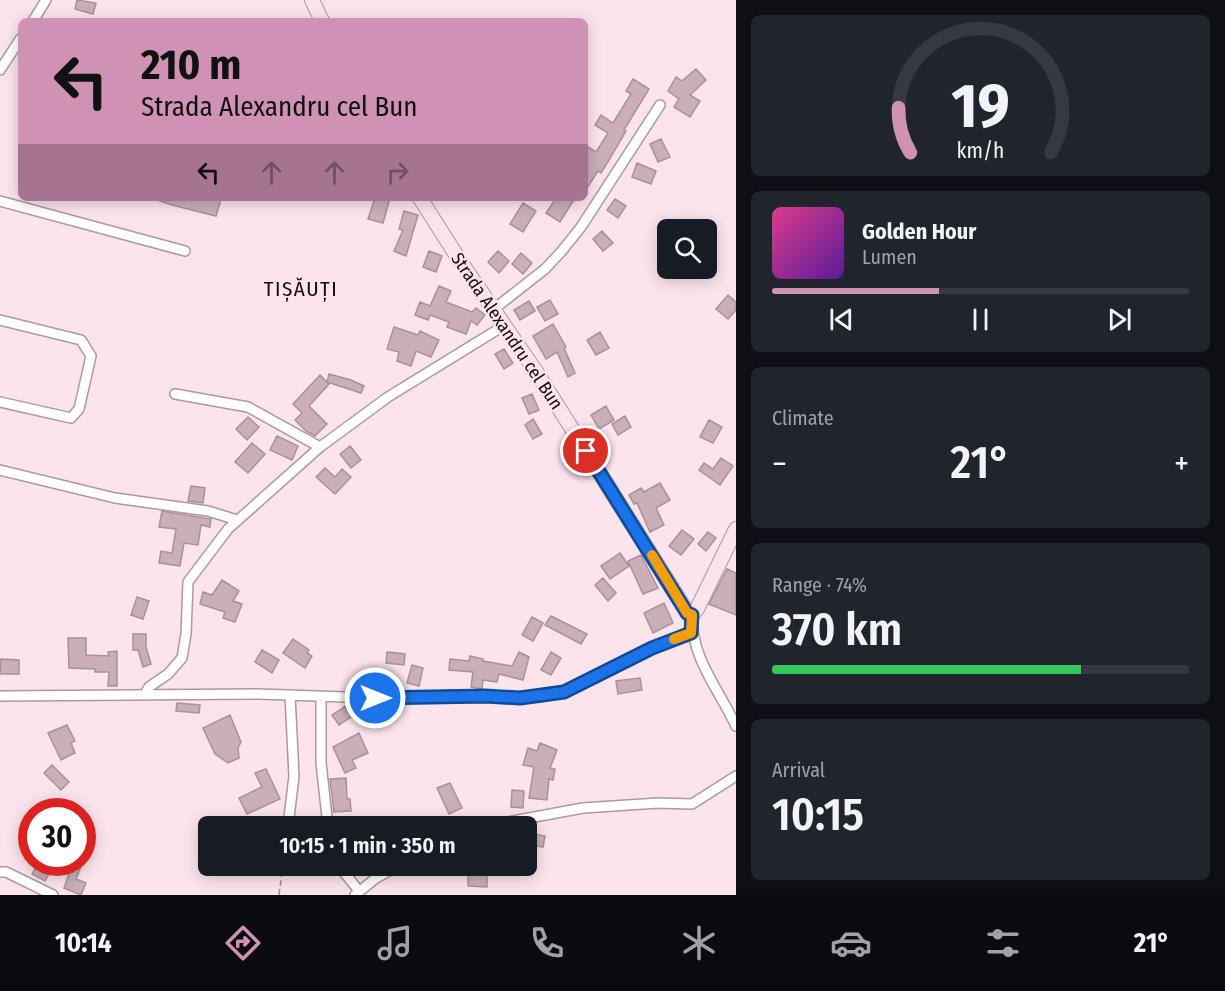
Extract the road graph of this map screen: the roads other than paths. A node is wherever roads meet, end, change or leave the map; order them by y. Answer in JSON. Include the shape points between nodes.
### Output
{"nodes":[{"id":1,"x":46,"y":0,"type":"edge"},
{"id":2,"x":312,"y":0,"type":"edge"},
{"id":3,"x":35,"y":18,"type":"edge"},
{"id":4,"x":321,"y":18,"type":"edge"},
{"id":5,"x":18,"y":43,"type":"edge"},
{"id":6,"x":0,"y":70,"type":"edge"},
{"id":7,"x":660,"y":105,"type":"dead end"},
{"id":8,"x":0,"y":201,"type":"edge"},
{"id":9,"x":422,"y":201,"type":"edge"},
{"id":10,"x":184,"y":250,"type":"dead end"},
{"id":11,"x":494,"y":309,"type":"junction"},
{"id":12,"x":0,"y":320,"type":"edge"},
{"id":13,"x":505,"y":325,"type":"junction"},
{"id":14,"x":175,"y":394,"type":"dead end"},
{"id":15,"x":0,"y":402,"type":"edge"},
{"id":16,"x":320,"y":447,"type":"junction"},
{"id":17,"x":0,"y":470,"type":"edge"},
{"id":18,"x":237,"y":520,"type":"junction"},
{"id":19,"x":736,"y":530,"type":"edge"},
{"id":20,"x":692,"y":615,"type":"junction"},
{"id":21,"x":691,"y":633,"type":"junction"},
{"id":22,"x":145,"y":694,"type":"junction"},
{"id":23,"x":290,"y":694,"type":"junction"},
{"id":24,"x":0,"y":696,"type":"edge"},
{"id":25,"x":321,"y":697,"type":"junction"},
{"id":26,"x":736,"y":726,"type":"edge"},
{"id":27,"x":736,"y":776,"type":"edge"},
{"id":28,"x":289,"y":816,"type":"edge"},
{"id":29,"x":327,"y":816,"type":"edge"},
{"id":30,"x":537,"y":817,"type":"edge"},
{"id":31,"x":0,"y":872,"type":"edge"},
{"id":32,"x":346,"y":876,"type":"edge"},
{"id":33,"x":383,"y":876,"type":"edge"},
{"id":34,"x":357,"y":893,"type":"edge"},
{"id":35,"x":53,"y":895,"type":"edge"}],
"edges":[{"from":1,"to":3,"type":"street"},
{"from":2,"to":4,"type":"street"},
{"from":5,"to":6,"type":"street"},
{"from":7,"to":11,"type":"street","via":[[561,252]]},
{"from":8,"to":10,"type":"street"},
{"from":9,"to":11,"type":"street","name":"Strada Alexandru cel Bun"},
{"from":11,"to":13,"type":"street","name":"Strada Alexandru cel Bun"},
{"from":12,"to":15,"type":"street","via":[[81,340],[91,356],[79,409],[71,418]]},
{"from":13,"to":16,"type":"street","via":[[388,397]]},
{"from":13,"to":20,"type":"street","name":"Strada Alexandru cel Bun","via":[[687,613]]},
{"from":14,"to":16,"type":"street","via":[[248,407]]},
{"from":16,"to":18,"type":"street"},
{"from":17,"to":18,"type":"street","via":[[115,498],[208,511]]},
{"from":18,"to":22,"type":"street","via":[[188,582],[182,658]]},
{"from":19,"to":20,"type":"street"},
{"from":20,"to":21,"type":"street"},
{"from":21,"to":25,"type":"street","via":[[660,644],[564,692],[540,697]]},
{"from":21,"to":26,"type":"street","via":[[696,652]]},
{"from":22,"to":23,"type":"street"},
{"from":22,"to":24,"type":"street"},
{"from":23,"to":25,"type":"street"},
{"from":23,"to":28,"type":"street","via":[[294,776]]},
{"from":25,"to":29,"type":"street","via":[[321,763]]},
{"from":27,"to":30,"type":"street","via":[[692,804],[583,808]]},
{"from":31,"to":35,"type":"street"},
{"from":32,"to":34,"type":"street"},
{"from":33,"to":34,"type":"street"}]}
